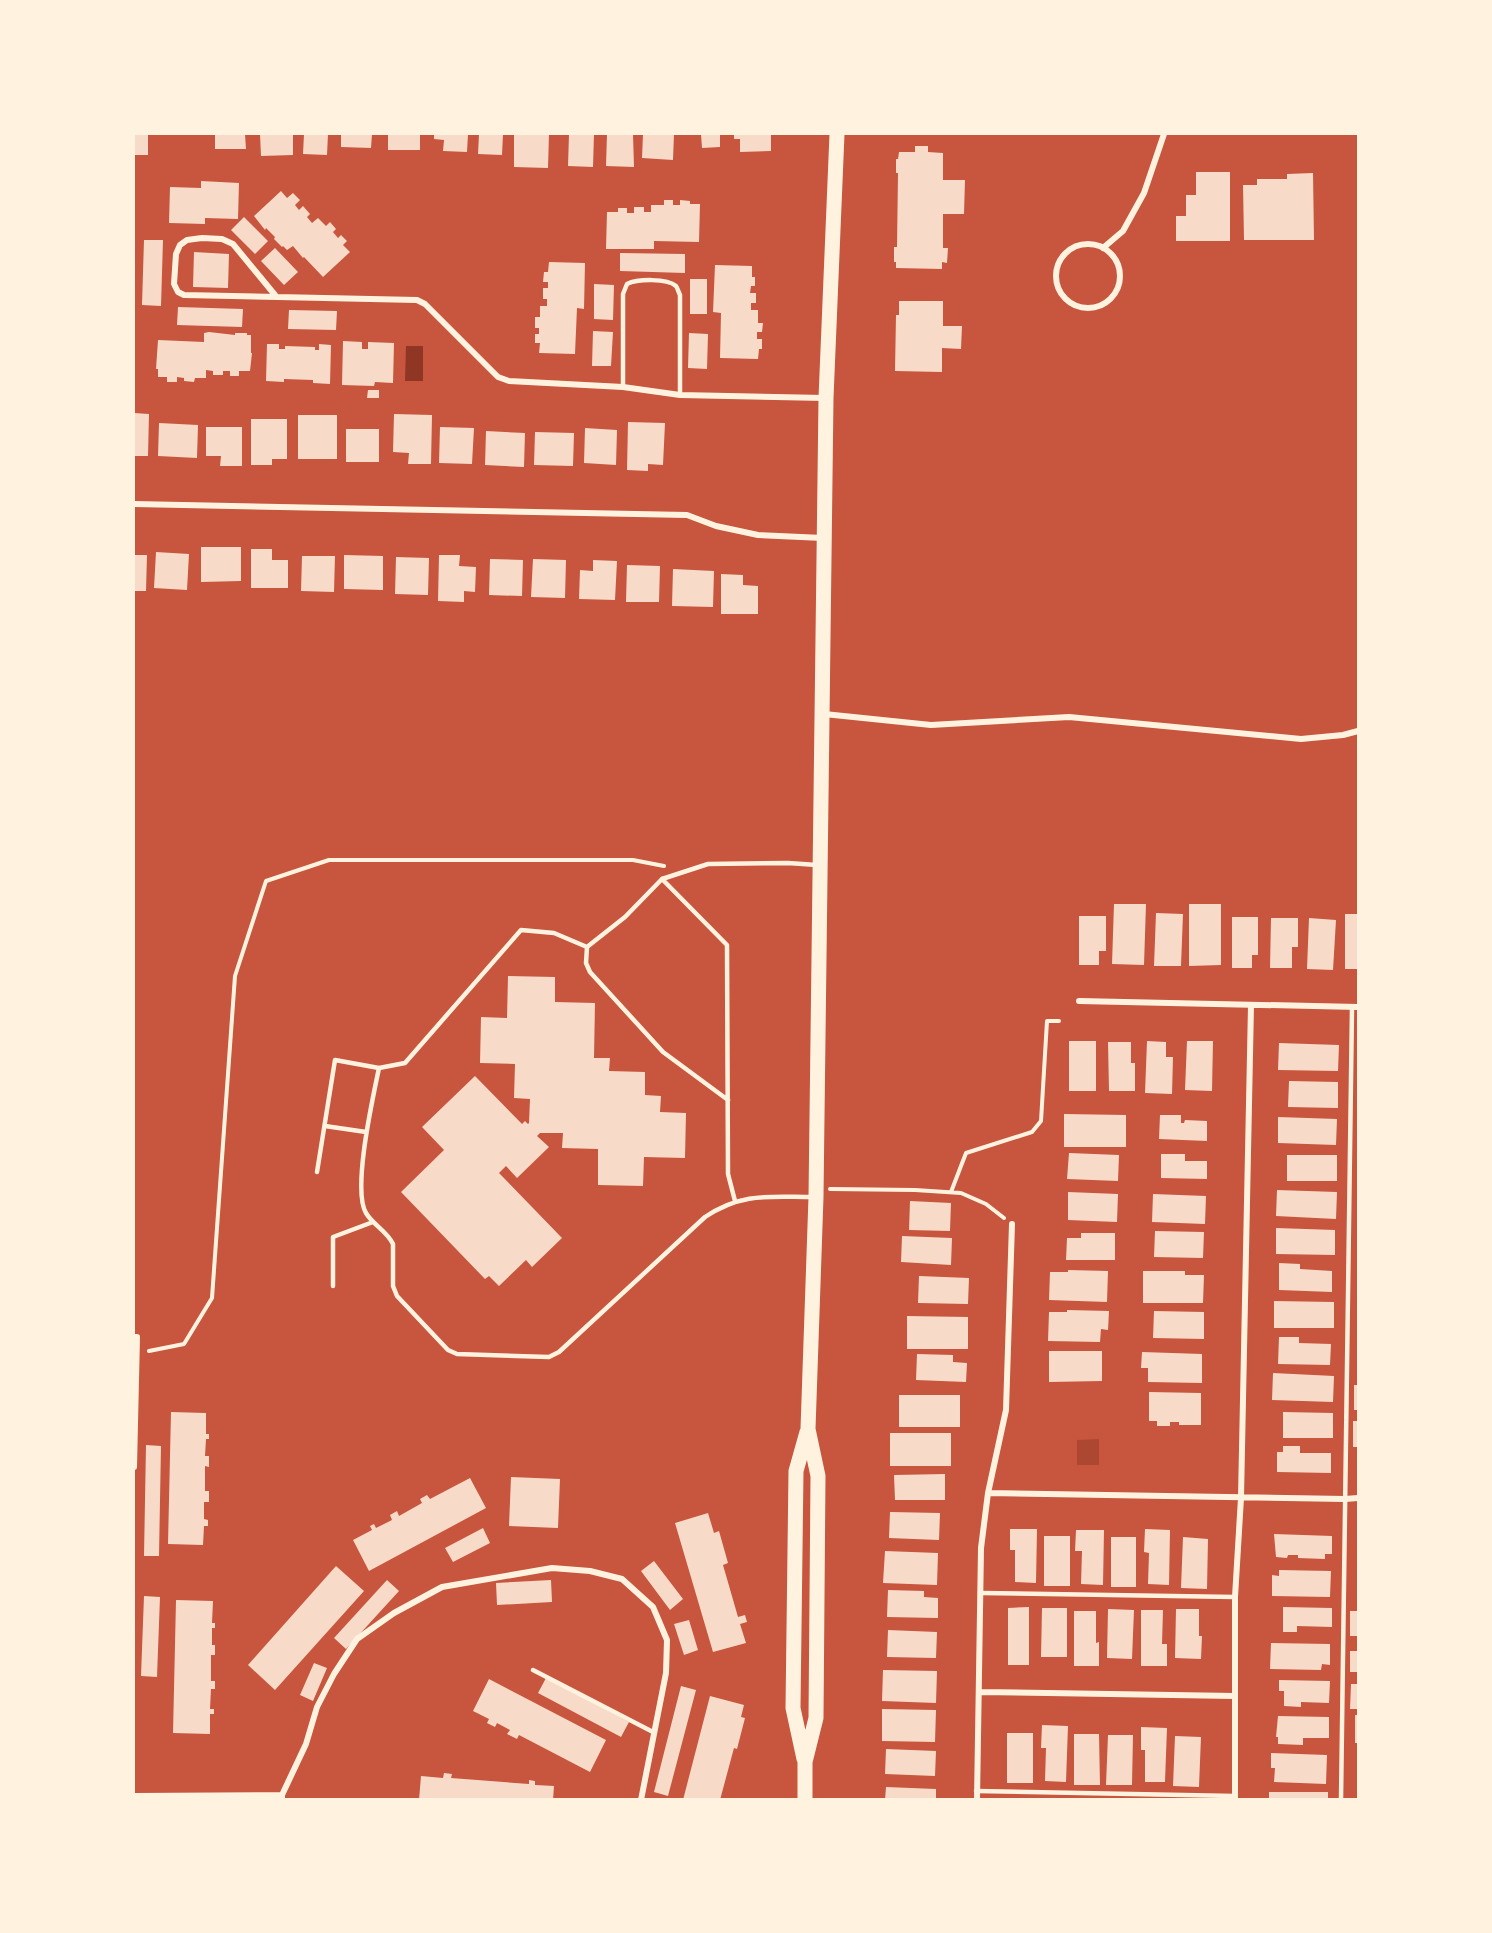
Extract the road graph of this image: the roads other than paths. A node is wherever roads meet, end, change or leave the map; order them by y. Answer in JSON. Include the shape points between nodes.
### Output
{"nodes":[{"id":1,"x":837,"y":134,"type":"edge"},
{"id":2,"x":1164,"y":134,"type":"edge"},
{"id":3,"x":1103,"y":248,"type":"junction"},
{"id":4,"x":275,"y":296,"type":"junction"},
{"id":5,"x":623,"y":387,"type":"junction"},
{"id":6,"x":680,"y":395,"type":"junction"},
{"id":7,"x":826,"y":398,"type":"junction"},
{"id":8,"x":134,"y":504,"type":"edge"},
{"id":9,"x":824,"y":538,"type":"junction"},
{"id":10,"x":823,"y":714,"type":"junction"},
{"id":11,"x":1359,"y":731,"type":"edge"},
{"id":12,"x":819,"y":866,"type":"junction"},
{"id":13,"x":662,"y":879,"type":"junction"},
{"id":14,"x":587,"y":947,"type":"junction"},
{"id":15,"x":1079,"y":1001,"type":"dead end"},
{"id":16,"x":1251,"y":1005,"type":"junction"},
{"id":17,"x":1356,"y":1007,"type":"edge"},
{"id":18,"x":378,"y":1068,"type":"junction"},
{"id":19,"x":728,"y":1100,"type":"junction"},
{"id":20,"x":325,"y":1125,"type":"junction"},
{"id":21,"x":366,"y":1132,"type":"junction"},
{"id":22,"x":318,"y":1172,"type":"dead end"},
{"id":23,"x":816,"y":1193,"type":"junction"},
{"id":24,"x":735,"y":1201,"type":"junction"},
{"id":25,"x":373,"y":1222,"type":"junction"},
{"id":26,"x":1012,"y":1224,"type":"road end"},
{"id":27,"x":333,"y":1286,"type":"dead end"},
{"id":28,"x":134,"y":1337,"type":"edge"},
{"id":29,"x":134,"y":1410,"type":"edge"},
{"id":30,"x":808,"y":1429,"type":"junction"},
{"id":31,"x":134,"y":1467,"type":"edge"},
{"id":32,"x":988,"y":1493,"type":"junction"},
{"id":33,"x":1241,"y":1498,"type":"junction"},
{"id":34,"x":1359,"y":1498,"type":"edge"},
{"id":35,"x":1345,"y":1499,"type":"junction"},
{"id":36,"x":981,"y":1593,"type":"junction"},
{"id":37,"x":1235,"y":1598,"type":"junction"},
{"id":38,"x":533,"y":1670,"type":"dead end"},
{"id":39,"x":979,"y":1692,"type":"junction"},
{"id":40,"x":1234,"y":1696,"type":"junction"},
{"id":41,"x":653,"y":1732,"type":"junction"},
{"id":42,"x":805,"y":1762,"type":"junction"},
{"id":43,"x":976,"y":1791,"type":"junction"},
{"id":44,"x":134,"y":1796,"type":"edge"},
{"id":45,"x":282,"y":1798,"type":"edge"},
{"id":46,"x":1235,"y":1798,"type":"edge"},
{"id":47,"x":641,"y":1800,"type":"edge"},
{"id":48,"x":805,"y":1800,"type":"edge"},
{"id":49,"x":977,"y":1800,"type":"edge"},
{"id":50,"x":1341,"y":1800,"type":"edge"}],
"edges":[{"from":1,"to":7,"type":"main road"},
{"from":2,"to":3,"type":"street","via":[[1144,194],[1123,231]]},
{"from":3,"to":3,"type":"street","via":[[1078,245],[1059,261],[1057,285],[1072,305],[1097,307],[1116,291],[1119,267],[1113,255]]},
{"from":4,"to":4,"type":"street","via":[[233,244],[202,238],[180,245],[174,285],[178,292]]},
{"from":4,"to":5,"type":"street","via":[[417,300],[498,377],[509,381]]},
{"from":5,"to":6,"type":"street"},
{"from":5,"to":6,"type":"lane","via":[[623,294],[627,284],[666,281],[676,286],[680,295]]},
{"from":6,"to":7,"type":"street"},
{"from":7,"to":9,"type":"main road"},
{"from":8,"to":9,"type":"street","via":[[687,515],[758,535]]},
{"from":9,"to":10,"type":"main road"},
{"from":10,"to":11,"type":"street","via":[[931,725],[1069,717],[1301,738]]},
{"from":10,"to":12,"type":"main road"},
{"from":12,"to":13,"type":"lane","via":[[708,864]]},
{"from":12,"to":23,"type":"main road"},
{"from":13,"to":14,"type":"lane","via":[[625,917]]},
{"from":13,"to":19,"type":"lane","via":[[727,945]]},
{"from":14,"to":18,"type":"lane","via":[[554,933],[521,930],[405,1063]]},
{"from":14,"to":19,"type":"lane","via":[[590,972],[663,1052]]},
{"from":15,"to":16,"type":"street"},
{"from":16,"to":17,"type":"street"},
{"from":16,"to":33,"type":"street"},
{"from":17,"to":35,"type":"lane"},
{"from":18,"to":20,"type":"lane","via":[[335,1060]]},
{"from":18,"to":21,"type":"lane"},
{"from":19,"to":24,"type":"lane","via":[[728,1174]]},
{"from":20,"to":21,"type":"lane"},
{"from":20,"to":22,"type":"lane"},
{"from":21,"to":25,"type":"lane","via":[[360,1187],[365,1212]]},
{"from":23,"to":24,"type":"lane"},
{"from":23,"to":30,"type":"main road"},
{"from":24,"to":25,"type":"lane","via":[[705,1217],[559,1352],[537,1357],[457,1354],[448,1350],[397,1296],[393,1286],[393,1244]]},
{"from":25,"to":27,"type":"lane","via":[[333,1237]]},
{"from":26,"to":32,"type":"street","via":[[1006,1410]]},
{"from":28,"to":29,"type":"street"},
{"from":29,"to":31,"type":"street"},
{"from":30,"to":42,"type":"main road","via":[[818,1476],[816,1718]]},
{"from":30,"to":42,"type":"main road","via":[[796,1471],[792,1708]]},
{"from":32,"to":33,"type":"street"},
{"from":32,"to":36,"type":"street","via":[[981,1548]]},
{"from":33,"to":35,"type":"street"},
{"from":33,"to":37,"type":"street"},
{"from":34,"to":35,"type":"street"},
{"from":35,"to":50,"type":"lane"},
{"from":36,"to":37,"type":"lane"},
{"from":36,"to":39,"type":"street"},
{"from":37,"to":40,"type":"street"},
{"from":38,"to":41,"type":"lane"},
{"from":39,"to":40,"type":"street"},
{"from":39,"to":43,"type":"street"},
{"from":40,"to":46,"type":"street"},
{"from":41,"to":45,"type":"street","via":[[666,1672],[667,1640],[653,1607],[622,1580],[590,1571],[552,1568],[442,1587],[357,1639],[317,1707]]},
{"from":41,"to":47,"type":"street"},
{"from":42,"to":48,"type":"main road"},
{"from":43,"to":46,"type":"lane"},
{"from":43,"to":49,"type":"street"},
{"from":44,"to":45,"type":"street"}]}
